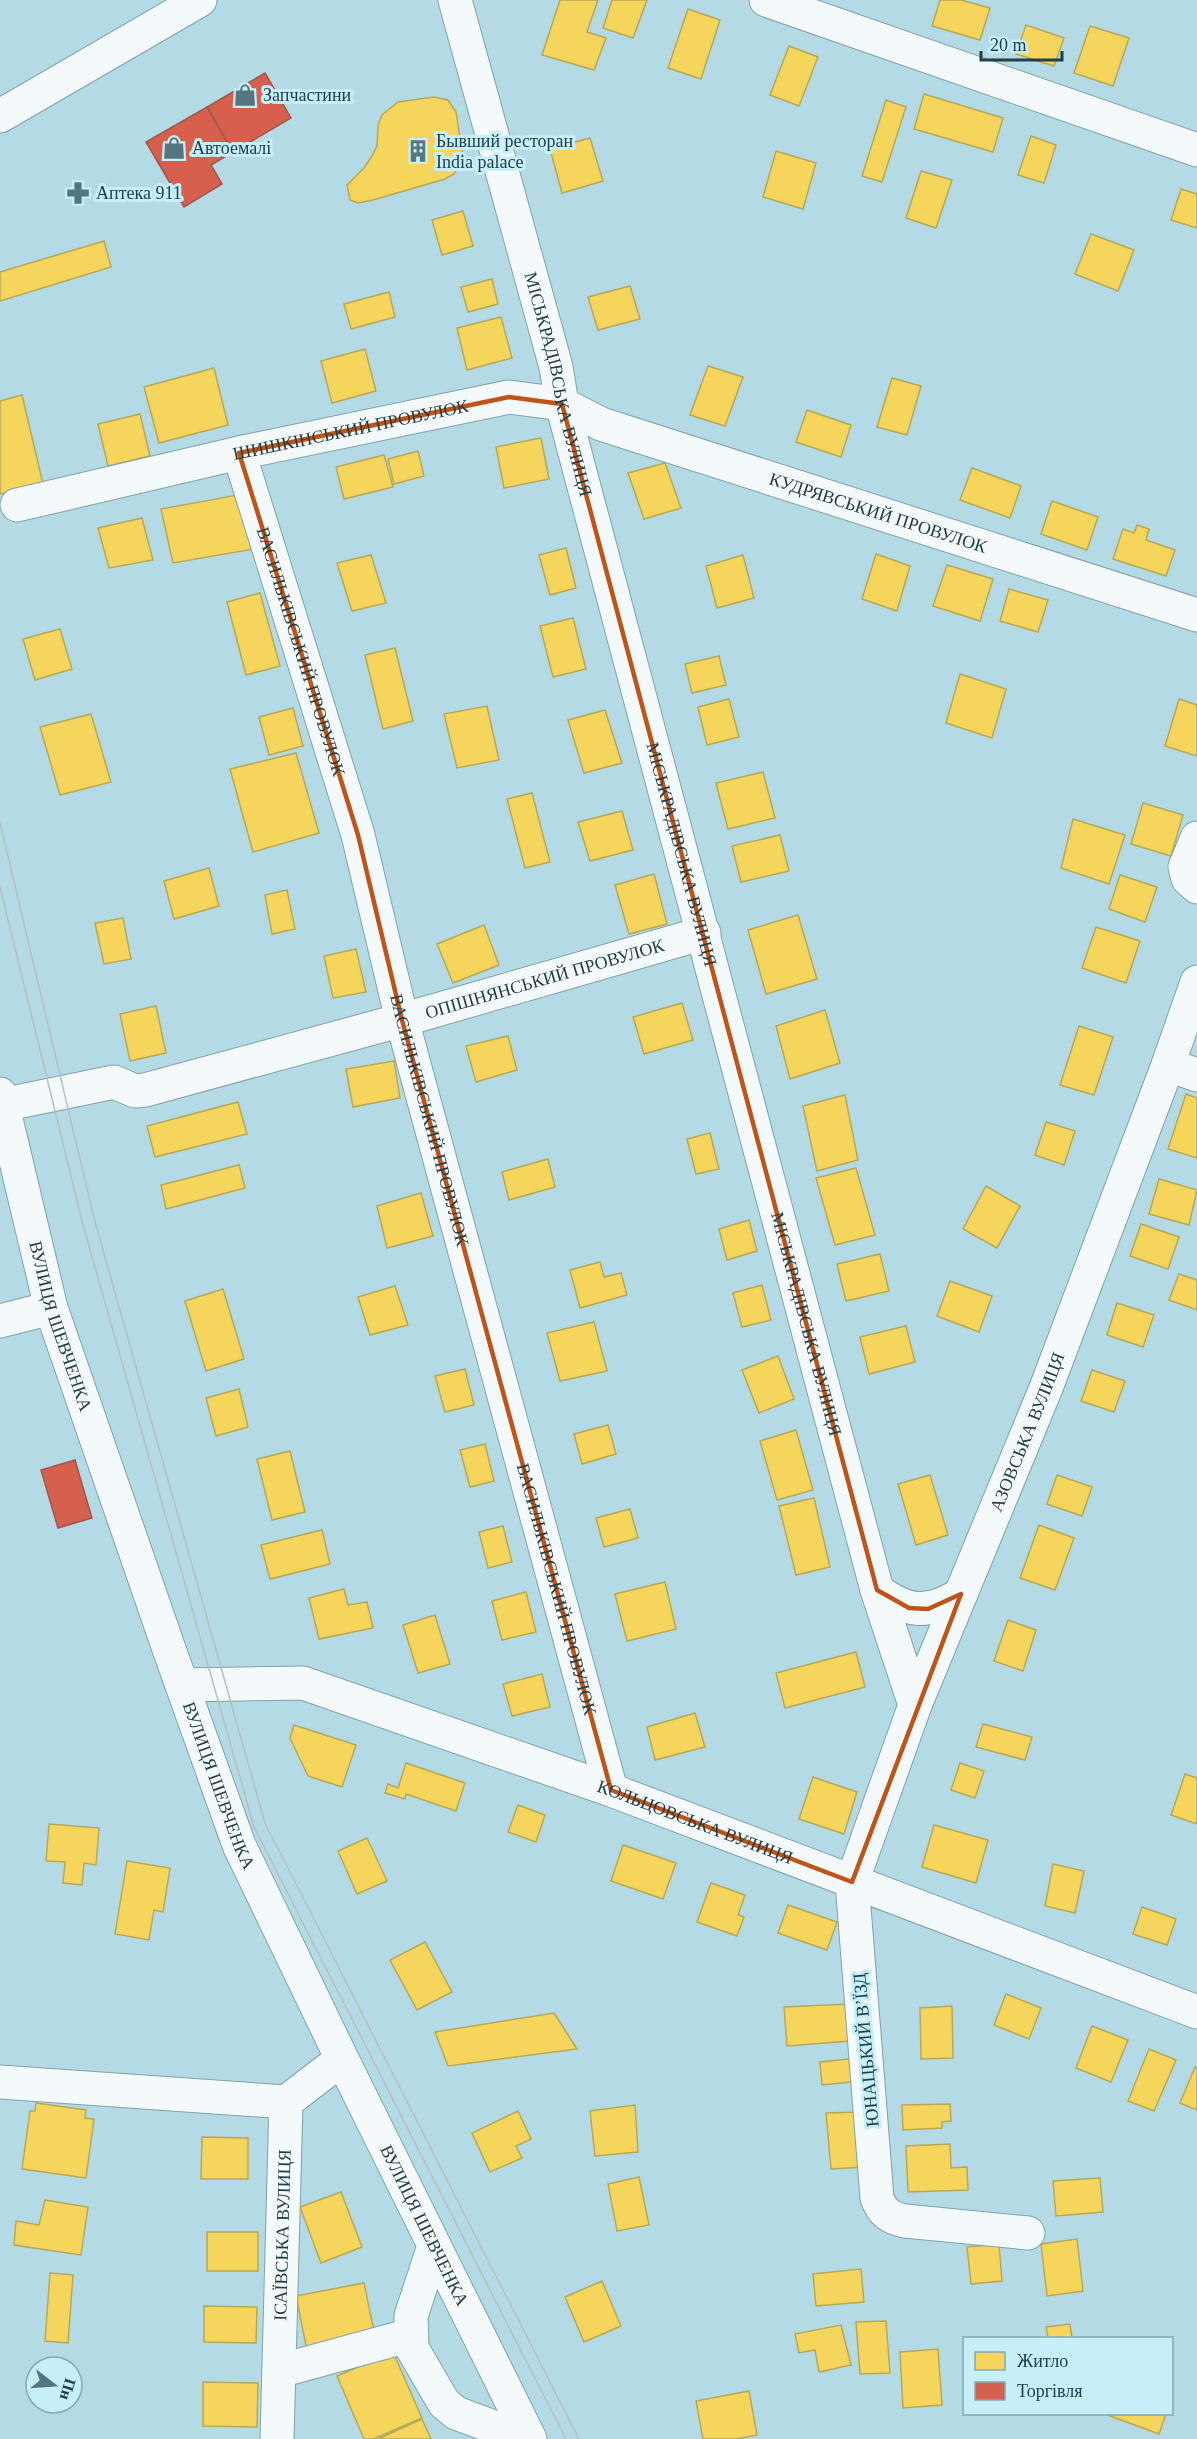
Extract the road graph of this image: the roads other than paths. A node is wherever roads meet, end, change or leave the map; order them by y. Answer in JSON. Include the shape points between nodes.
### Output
{"nodes":[{"id":1,"x":200,"y":0,"type":"edge"},
{"id":2,"x":455,"y":0,"type":"edge"},
{"id":3,"x":766,"y":0,"type":"edge"},
{"id":4,"x":0,"y":116,"type":"edge"},
{"id":5,"x":1197,"y":150,"type":"edge"},
{"id":6,"x":562,"y":404,"type":"junction"},
{"id":7,"x":239,"y":453,"type":"junction"},
{"id":8,"x":17,"y":505,"type":"dead end"},
{"id":9,"x":1197,"y":615,"type":"edge"},
{"id":10,"x":1197,"y":838,"type":"edge"},
{"id":11,"x":1197,"y":887,"type":"edge"},
{"id":12,"x":704,"y":933,"type":"junction"},
{"id":13,"x":1197,"y":982,"type":"edge"},
{"id":14,"x":402,"y":1020,"type":"junction"},
{"id":15,"x":1183,"y":1070,"type":"edge"},
{"id":16,"x":1,"y":1100,"type":"edge"},
{"id":17,"x":51,"y":1308,"type":"junction"},
{"id":18,"x":0,"y":1321,"type":"edge"},
{"id":19,"x":877,"y":1590,"type":"junction"},
{"id":20,"x":961,"y":1594,"type":"junction"},
{"id":21,"x":182,"y":1685,"type":"junction"},
{"id":22,"x":915,"y":1705,"type":"junction"},
{"id":23,"x":611,"y":1790,"type":"junction"},
{"id":24,"x":852,"y":1882,"type":"junction"},
{"id":25,"x":1196,"y":2009,"type":"edge"},
{"id":26,"x":342,"y":2060,"type":"junction"},
{"id":27,"x":0,"y":2082,"type":"edge"},
{"id":28,"x":286,"y":2102,"type":"junction"},
{"id":29,"x":1028,"y":2233,"type":"dead end"},
{"id":30,"x":434,"y":2246,"type":"junction"},
{"id":31,"x":411,"y":2335,"type":"junction"},
{"id":32,"x":279,"y":2371,"type":"junction"},
{"id":33,"x":276,"y":2439,"type":"edge"},
{"id":34,"x":528,"y":2439,"type":"edge"}],
"edges":[{"from":1,"to":4,"type":"street"},
{"from":2,"to":6,"type":"street","name":"МІСЬКРАДІВСЬКА ВУЛИЦЯ","via":[[556,367]]},
{"from":3,"to":5,"type":"street"},
{"from":6,"to":7,"type":"street","name":"ШИШКІНСЬКИЙ ПРОВУЛОК","via":[[509,397]]},
{"from":6,"to":9,"type":"street","name":"КУДРЯВСЬКИЙ ПРОВУЛОК","via":[[602,424]]},
{"from":6,"to":12,"type":"street","name":"МІСЬКРАДІВСЬКА ВУЛИЦЯ"},
{"from":7,"to":8,"type":"street","name":"ШИШКІНСЬКИЙ ПРОВУЛОК"},
{"from":7,"to":14,"type":"street","name":"ВАСИЛЬКІВСЬКИЙ ПРОВУЛОК","via":[[358,835]]},
{"from":10,"to":11,"type":"street","via":[[1185,867],[1188,879]]},
{"from":12,"to":14,"type":"street","name":"ОПІШНЯНСЬКИЙ ПРОВУЛОК"},
{"from":12,"to":19,"type":"street","name":"МІСЬКРАДІВСЬКА ВУЛИЦЯ"},
{"from":13,"to":15,"type":"street","name":"АЗОВСЬКА ВУЛИЦЯ"},
{"from":14,"to":16,"type":"street","name":"ОПІШНЯНСЬКИЙ ПРОВУЛОК","via":[[145,1090],[135,1091],[114,1082]]},
{"from":14,"to":23,"type":"street","name":"ВАСИЛЬКІВСЬКИЙ ПРОВУЛОК"},
{"from":15,"to":20,"type":"street","name":"АЗОВСЬКА ВУЛИЦЯ"},
{"from":16,"to":17,"type":"street","name":"ВУЛИЦЯ ШЕВЧЕНКА"},
{"from":17,"to":18,"type":"street"},
{"from":17,"to":21,"type":"street","name":"ВУЛИЦЯ ШЕВЧЕНКА"},
{"from":19,"to":20,"type":"street","via":[[900,1605],[928,1609]]},
{"from":19,"to":22,"type":"street","name":"МІСЬКРАДІВСЬКА ВУЛИЦЯ"},
{"from":20,"to":22,"type":"street","name":"АЗОВСЬКА ВУЛИЦЯ"},
{"from":21,"to":23,"type":"street","name":"КОЛЬЦОВСЬКА ВУЛИЦЯ","via":[[303,1683]]},
{"from":21,"to":26,"type":"street","name":"ВУЛИЦЯ ШЕВЧЕНКА","via":[[239,1845]]},
{"from":22,"to":24,"type":"street","name":"АЗОВСЬКА ВУЛИЦЯ"},
{"from":23,"to":24,"type":"street","name":"КОЛЬЦОВСЬКА ВУЛИЦЯ"},
{"from":24,"to":25,"type":"street","name":"КОЛЬЦОВСЬКА ВУЛИЦЯ"},
{"from":24,"to":29,"type":"street","name":"ЮНАЦЬКИЙ В’ЇЗД","via":[[880,2207],[887,2215],[905,2221]]},
{"from":26,"to":28,"type":"street"},
{"from":26,"to":30,"type":"street","name":"ВУЛИЦЯ ШЕВЧЕНКА"},
{"from":27,"to":28,"type":"street"},
{"from":28,"to":32,"type":"street","name":"ІСАЇВСЬКА ВУЛИЦЯ"},
{"from":30,"to":31,"type":"street","via":[[411,2316]]},
{"from":30,"to":34,"type":"street","name":"ВУЛИЦЯ ШЕВЧЕНКА"},
{"from":31,"to":32,"type":"street"},
{"from":31,"to":34,"type":"street","via":[[412,2348],[444,2403],[473,2421]]},
{"from":32,"to":33,"type":"street","name":"ІСАЇВСЬКА ВУЛИЦЯ"}]}
